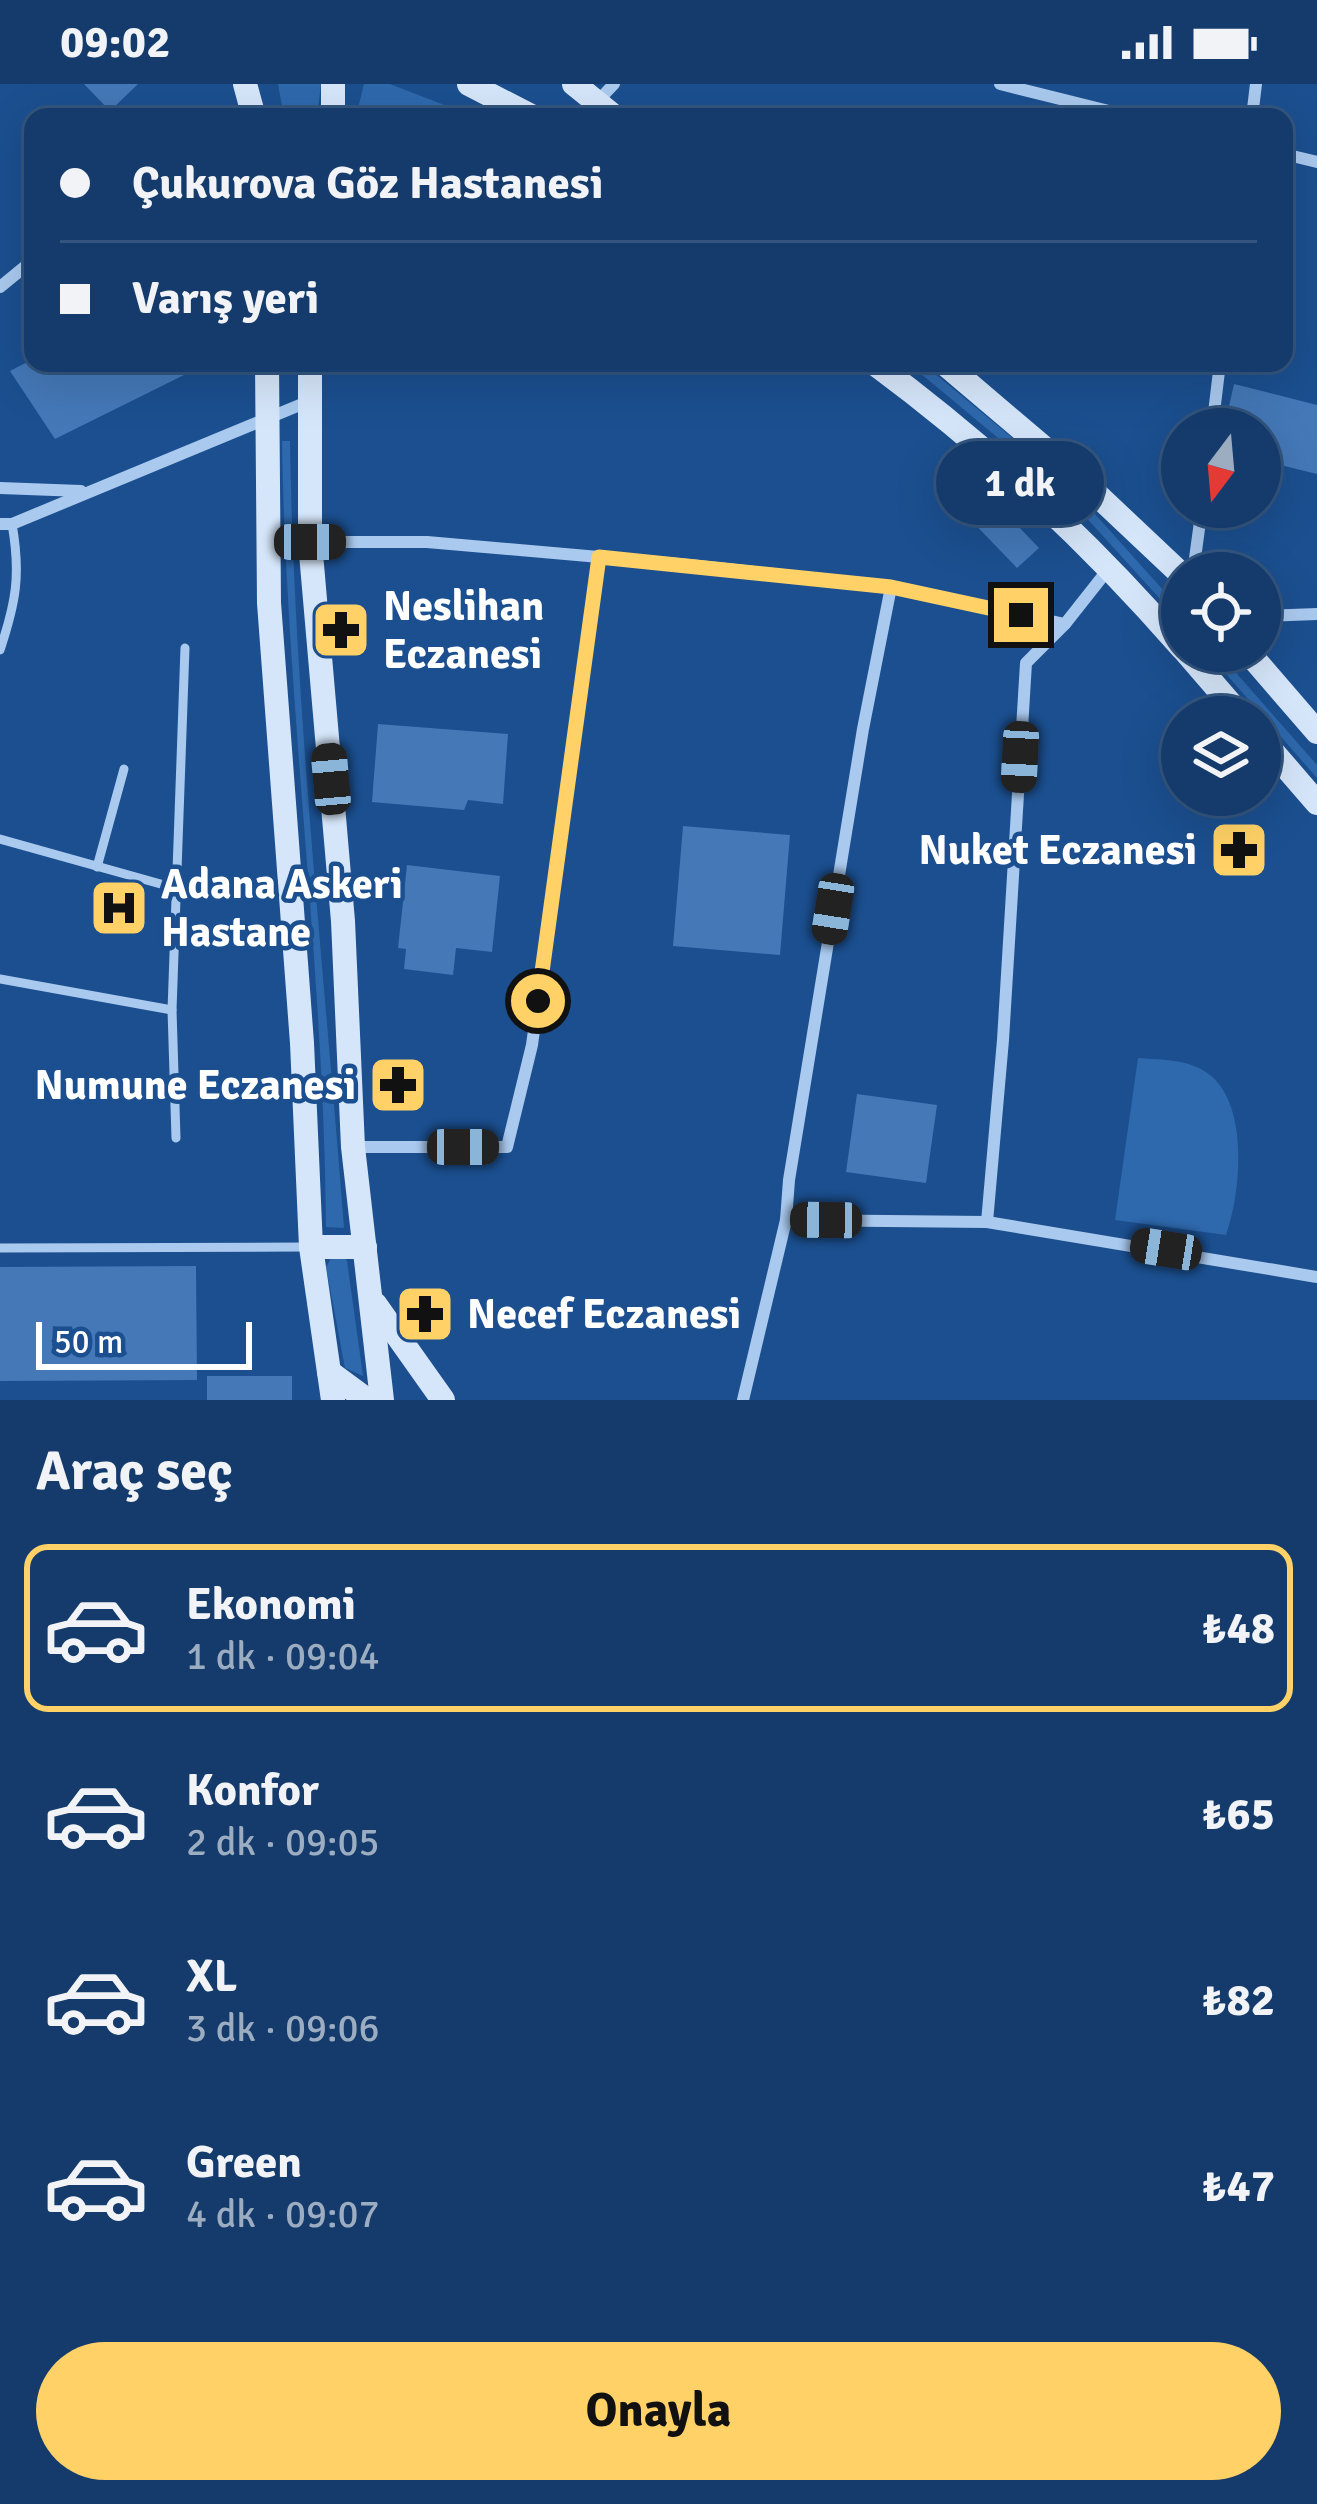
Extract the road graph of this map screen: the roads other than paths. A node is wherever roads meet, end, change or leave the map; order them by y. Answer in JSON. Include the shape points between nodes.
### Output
{"nodes":[{"id":1,"x":470,"y":84,"type":"edge"},
{"id":2,"x":574,"y":84,"type":"edge"},
{"id":3,"x":1000,"y":84,"type":"edge"},
{"id":4,"x":608,"y":101,"type":"edge"},
{"id":5,"x":516,"y":108,"type":"edge"},
{"id":6,"x":1097,"y":108,"type":"edge"},
{"id":7,"x":24,"y":267,"type":"edge"},
{"id":8,"x":0,"y":287,"type":"edge"},
{"id":9,"x":267,"y":372,"type":"edge"},
{"id":10,"x":309,"y":372,"type":"edge"},
{"id":11,"x":886,"y":372,"type":"edge"},
{"id":12,"x":955,"y":372,"type":"edge"},
{"id":13,"x":1219,"y":372,"type":"edge"},
{"id":14,"x":307,"y":402,"type":"junction"},
{"id":15,"x":1215,"y":408,"type":"edge"},
{"id":16,"x":266,"y":421,"type":"junction"},
{"id":17,"x":0,"y":488,"type":"edge"},
{"id":18,"x":88,"y":492,"type":"junction"},
{"id":19,"x":6,"y":524,"type":"edge"},
{"id":20,"x":310,"y":542,"type":"junction"},
{"id":21,"x":1161,"y":555,"type":"edge"},
{"id":22,"x":599,"y":557,"type":"junction"},
{"id":23,"x":1111,"y":566,"type":"junction"},
{"id":24,"x":891,"y":587,"type":"junction"},
{"id":25,"x":1317,"y":614,"type":"edge"},
{"id":26,"x":1281,"y":615,"type":"edge"},
{"id":27,"x":1161,"y":623,"type":"edge"},
{"id":28,"x":1065,"y":625,"type":"junction"},
{"id":29,"x":185,"y":648,"type":"dead end"},
{"id":30,"x":0,"y":650,"type":"edge"},
{"id":31,"x":1204,"y":672,"type":"edge"},
{"id":32,"x":1265,"y":672,"type":"edge"},
{"id":33,"x":1225,"y":696,"type":"edge"},
{"id":34,"x":1317,"y":732,"type":"edge"},
{"id":35,"x":1281,"y":761,"type":"edge"},
{"id":36,"x":124,"y":769,"type":"dead end"},
{"id":37,"x":1317,"y":802,"type":"edge"},
{"id":38,"x":0,"y":839,"type":"edge"},
{"id":39,"x":98,"y":867,"type":"junction"},
{"id":40,"x":175,"y":888,"type":"junction"},
{"id":41,"x":0,"y":979,"type":"edge"},
{"id":42,"x":172,"y":1010,"type":"junction"},
{"id":43,"x":176,"y":1138,"type":"dead end"},
{"id":44,"x":353,"y":1148,"type":"junction"},
{"id":45,"x":786,"y":1220,"type":"junction"},
{"id":46,"x":987,"y":1222,"type":"junction"},
{"id":47,"x":311,"y":1247,"type":"junction"},
{"id":48,"x":365,"y":1247,"type":"junction"},
{"id":49,"x":0,"y":1248,"type":"edge"},
{"id":50,"x":1317,"y":1277,"type":"edge"},
{"id":51,"x":371,"y":1298,"type":"junction"},
{"id":52,"x":328,"y":1372,"type":"junction"},
{"id":53,"x":333,"y":1400,"type":"edge"},
{"id":54,"x":367,"y":1400,"type":"edge"},
{"id":55,"x":382,"y":1400,"type":"edge"},
{"id":56,"x":443,"y":1400,"type":"edge"},
{"id":57,"x":742,"y":1400,"type":"edge"}],
"edges":[{"from":1,"to":5,"type":"main road"},
{"from":2,"to":4,"type":"main road"},
{"from":3,"to":6,"type":"street"},
{"from":7,"to":8,"type":"street"},
{"from":9,"to":16,"type":"main road"},
{"from":10,"to":14,"type":"main road"},
{"from":11,"to":23,"type":"main road","via":[[978,442]]},
{"from":12,"to":21,"type":"main road"},
{"from":13,"to":15,"type":"street"},
{"from":14,"to":16,"type":"street"},
{"from":14,"to":20,"type":"main road"},
{"from":16,"to":18,"type":"street"},
{"from":16,"to":47,"type":"main road","via":[[269,603]]},
{"from":17,"to":18,"type":"street"},
{"from":18,"to":19,"type":"street"},
{"from":19,"to":30,"type":"lane","via":[[18,557],[17,596]]},
{"from":20,"to":22,"type":"street","via":[[427,542]]},
{"from":20,"to":44,"type":"main road","via":[[343,921]]},
{"from":22,"to":24,"type":"street"},
{"from":22,"to":44,"type":"street","via":[[532,1046],[507,1147]]},
{"from":23,"to":27,"type":"main road"},
{"from":23,"to":28,"type":"street"},
{"from":24,"to":28,"type":"street"},
{"from":24,"to":45,"type":"street"},
{"from":25,"to":26,"type":"street"},
{"from":28,"to":46,"type":"street","via":[[1026,663]]},
{"from":29,"to":40,"type":"lane"},
{"from":31,"to":33,"type":"main road"},
{"from":32,"to":34,"type":"main road"},
{"from":35,"to":37,"type":"main road"},
{"from":36,"to":39,"type":"lane"},
{"from":38,"to":39,"type":"lane"},
{"from":39,"to":40,"type":"lane"},
{"from":40,"to":42,"type":"lane"},
{"from":41,"to":42,"type":"lane"},
{"from":42,"to":43,"type":"lane"},
{"from":44,"to":48,"type":"main road"},
{"from":45,"to":46,"type":"street"},
{"from":45,"to":57,"type":"street"},
{"from":46,"to":50,"type":"street"},
{"from":47,"to":48,"type":"main road"},
{"from":47,"to":49,"type":"lane"},
{"from":47,"to":52,"type":"main road"},
{"from":48,"to":51,"type":"main road"},
{"from":51,"to":55,"type":"main road"},
{"from":51,"to":56,"type":"main road"},
{"from":52,"to":53,"type":"main road"},
{"from":52,"to":54,"type":"main road"}]}
